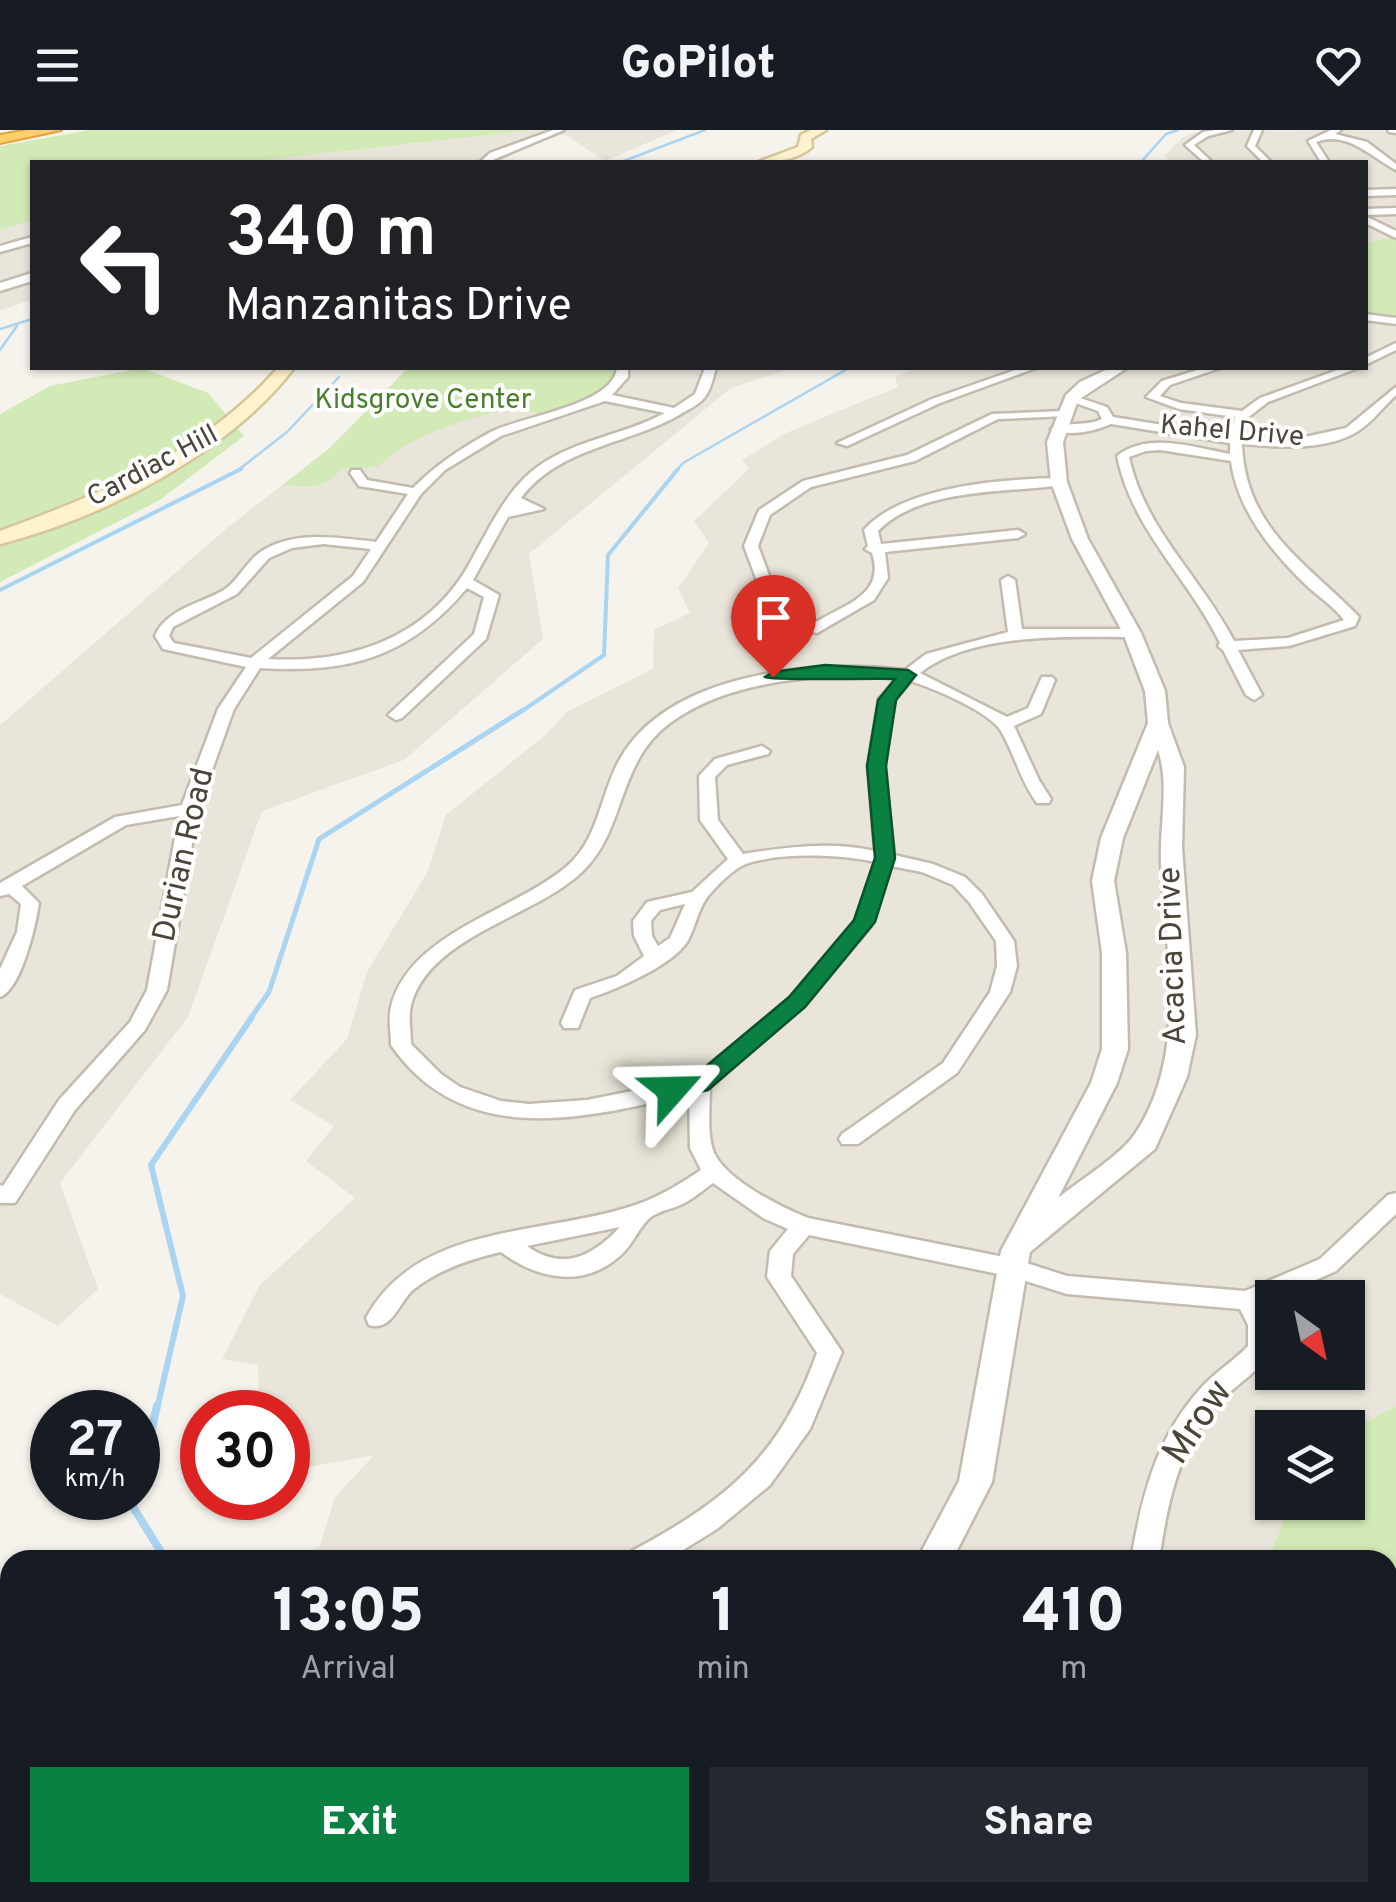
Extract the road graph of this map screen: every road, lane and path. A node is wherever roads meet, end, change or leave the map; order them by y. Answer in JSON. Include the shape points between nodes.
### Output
{"nodes":[{"id":1,"x":34,"y":130,"type":"edge"},
{"id":2,"x":54,"y":130,"type":"edge"},
{"id":3,"x":560,"y":130,"type":"edge"},
{"id":4,"x":820,"y":130,"type":"edge"},
{"id":5,"x":1228,"y":130,"type":"edge"},
{"id":6,"x":1258,"y":130,"type":"edge"},
{"id":7,"x":1333,"y":132,"type":"edge"},
{"id":8,"x":0,"y":138,"type":"edge"},
{"id":9,"x":487,"y":160,"type":"edge"},
{"id":10,"x":770,"y":160,"type":"edge"},
{"id":11,"x":1206,"y":160,"type":"edge"},
{"id":12,"x":1265,"y":160,"type":"edge"},
{"id":13,"x":1323,"y":160,"type":"edge"},
{"id":14,"x":1396,"y":168,"type":"edge"},
{"id":15,"x":1396,"y":192,"type":"edge"},
{"id":16,"x":1368,"y":193,"type":"edge"},
{"id":17,"x":1396,"y":211,"type":"edge"},
{"id":18,"x":1368,"y":216,"type":"edge"},
{"id":19,"x":1368,"y":218,"type":"edge"},
{"id":20,"x":1394,"y":233,"type":"edge"},
{"id":21,"x":1370,"y":235,"type":"dead end"},
{"id":22,"x":30,"y":241,"type":"edge"},
{"id":23,"x":0,"y":249,"type":"edge"},
{"id":24,"x":30,"y":278,"type":"edge"},
{"id":25,"x":0,"y":287,"type":"edge"},
{"id":26,"x":1368,"y":317,"type":"edge"},
{"id":27,"x":1396,"y":321,"type":"edge"},
{"id":28,"x":1396,"y":346,"type":"edge"},
{"id":29,"x":1368,"y":360,"type":"edge"},
{"id":30,"x":284,"y":370,"type":"edge"},
{"id":31,"x":623,"y":370,"type":"edge"},
{"id":32,"x":709,"y":370,"type":"edge"},
{"id":33,"x":1024,"y":370,"type":"edge"},
{"id":34,"x":1116,"y":370,"type":"edge"},
{"id":35,"x":1208,"y":370,"type":"edge"},
{"id":36,"x":1346,"y":370,"type":"edge"},
{"id":37,"x":1396,"y":390,"type":"edge"},
{"id":38,"x":604,"y":397,"type":"junction"},
{"id":39,"x":676,"y":412,"type":"junction"},
{"id":40,"x":1064,"y":414,"type":"junction"},
{"id":41,"x":1244,"y":415,"type":"junction"},
{"id":42,"x":1110,"y":420,"type":"junction"},
{"id":43,"x":1234,"y":436,"type":"junction"},
{"id":44,"x":843,"y":443,"type":"dead end"},
{"id":45,"x":1232,"y":458,"type":"junction"},
{"id":46,"x":356,"y":473,"type":"dead end"},
{"id":47,"x":1059,"y":482,"type":"junction"},
{"id":48,"x":416,"y":492,"type":"junction"},
{"id":49,"x":515,"y":500,"type":"junction"},
{"id":50,"x":506,"y":514,"type":"junction"},
{"id":51,"x":1018,"y":534,"type":"dead end"},
{"id":52,"x":0,"y":538,"type":"edge"},
{"id":53,"x":378,"y":546,"type":"junction"},
{"id":54,"x":872,"y":549,"type":"junction"},
{"id":55,"x":763,"y":578,"type":"dead end"},
{"id":56,"x":1008,"y":580,"type":"dead end"},
{"id":57,"x":465,"y":582,"type":"junction"},
{"id":58,"x":812,"y":630,"type":"dead end"},
{"id":59,"x":1132,"y":633,"type":"junction"},
{"id":60,"x":1016,"y":635,"type":"junction"},
{"id":61,"x":1225,"y":646,"type":"junction"},
{"id":62,"x":257,"y":661,"type":"junction"},
{"id":63,"x":908,"y":675,"type":"junction"},
{"id":64,"x":1048,"y":680,"type":"dead end"},
{"id":65,"x":1254,"y":695,"type":"dead end"},
{"id":66,"x":396,"y":715,"type":"dead end"},
{"id":67,"x":1158,"y":723,"type":"junction"},
{"id":68,"x":1005,"y":724,"type":"junction"},
{"id":69,"x":762,"y":751,"type":"dead end"},
{"id":70,"x":1043,"y":799,"type":"dead end"},
{"id":71,"x":189,"y":809,"type":"junction"},
{"id":72,"x":885,"y":858,"type":"junction"},
{"id":73,"x":738,"y":860,"type":"junction"},
{"id":74,"x":5,"y":888,"type":"edge"},
{"id":75,"x":698,"y":896,"type":"junction"},
{"id":76,"x":656,"y":960,"type":"junction"},
{"id":77,"x":0,"y":991,"type":"edge"},
{"id":78,"x":571,"y":1023,"type":"dead end"},
{"id":79,"x":699,"y":1084,"type":"junction"},
{"id":80,"x":850,"y":1139,"type":"dead end"},
{"id":81,"x":712,"y":1172,"type":"junction"},
{"id":82,"x":4,"y":1195,"type":"edge"},
{"id":83,"x":1396,"y":1201,"type":"edge"},
{"id":84,"x":641,"y":1214,"type":"junction"},
{"id":85,"x":804,"y":1226,"type":"junction"},
{"id":86,"x":507,"y":1244,"type":"junction"},
{"id":87,"x":1016,"y":1257,"type":"junction"},
{"id":88,"x":1247,"y":1300,"type":"junction"},
{"id":89,"x":378,"y":1318,"type":"dead end"},
{"id":90,"x":658,"y":1550,"type":"edge"},
{"id":91,"x":939,"y":1550,"type":"edge"},
{"id":92,"x":1147,"y":1550,"type":"edge"}],
"edges":[{"from":1,"to":8,"type":"highway"},
{"from":2,"to":8,"type":"highway"},
{"from":3,"to":9,"type":"street"},
{"from":4,"to":10,"type":"main road","via":[[805,137],[802,150]]},
{"from":5,"to":11,"type":"street","via":[[1190,145]]},
{"from":6,"to":12,"type":"street","via":[[1252,146]]},
{"from":7,"to":13,"type":"street","via":[[1310,144]]},
{"from":7,"to":14,"type":"street"},
{"from":15,"to":16,"type":"street"},
{"from":17,"to":18,"type":"street"},
{"from":19,"to":20,"type":"street"},
{"from":20,"to":21,"type":"street"},
{"from":22,"to":23,"type":"street"},
{"from":24,"to":25,"type":"street"},
{"from":26,"to":27,"type":"street"},
{"from":28,"to":29,"type":"street"},
{"from":30,"to":52,"type":"main road","name":"Cardiac Hill","via":[[254,405],[209,440]]},
{"from":31,"to":38,"type":"street"},
{"from":32,"to":39,"type":"street","via":[[699,397]]},
{"from":33,"to":44,"type":"street"},
{"from":34,"to":40,"type":"street","via":[[1085,385]]},
{"from":35,"to":41,"type":"street","via":[[1166,383],[1152,396]]},
{"from":36,"to":41,"type":"street","via":[[1264,400]]},
{"from":37,"to":43,"type":"street","name":"Kahel Drive","via":[[1359,426],[1333,437]]},
{"from":38,"to":39,"type":"street"},
{"from":38,"to":48,"type":"street","name":"Durian Road","via":[[480,441]]},
{"from":39,"to":49,"type":"street","via":[[548,466]]},
{"from":40,"to":42,"type":"street","via":[[1092,428]]},
{"from":40,"to":42,"type":"street","via":[[1102,409]]},
{"from":40,"to":47,"type":"street","name":"Acacia Drive"},
{"from":40,"to":55,"type":"street","via":[[996,416],[911,458],[807,484],[764,513],[751,546]]},
{"from":41,"to":43,"type":"street"},
{"from":42,"to":43,"type":"street","name":"Kahel Drive"},
{"from":43,"to":45,"type":"street"},
{"from":45,"to":61,"type":"street","via":[[1152,448],[1132,448],[1123,456],[1128,489],[1144,522],[1204,601]]},
{"from":45,"to":61,"type":"street","via":[[1274,542],[1318,592],[1352,618],[1288,642]]},
{"from":46,"to":48,"type":"street","via":[[363,483]]},
{"from":47,"to":54,"type":"street","via":[[998,484],[890,512],[871,530]]},
{"from":47,"to":59,"type":"street","name":"Acacia Drive","via":[[1080,539]]},
{"from":48,"to":53,"type":"street","name":"Durian Road"},
{"from":49,"to":50,"type":"street"},
{"from":49,"to":50,"type":"street","via":[[538,509]]},
{"from":50,"to":57,"type":"street"},
{"from":51,"to":54,"type":"street"},
{"from":53,"to":62,"type":"street","name":"Durian Road","via":[[358,580]]},
{"from":53,"to":62,"type":"street","via":[[289,544],[264,555],[232,591],[167,624],[162,636],[168,646],[198,655]]},
{"from":54,"to":58,"type":"street","via":[[882,560],[884,580],[875,594]]},
{"from":56,"to":60,"type":"street"},
{"from":57,"to":62,"type":"street","via":[[439,616],[374,654],[318,667]]},
{"from":57,"to":66,"type":"street","via":[[492,595],[481,636]]},
{"from":59,"to":60,"type":"street","via":[[1067,629]]},
{"from":59,"to":67,"type":"street","name":"Acacia Drive","via":[[1155,691]]},
{"from":60,"to":63,"type":"street","via":[[931,657]]},
{"from":61,"to":65,"type":"street"},
{"from":62,"to":71,"type":"street","name":"Durian Road","via":[[226,709]]},
{"from":63,"to":68,"type":"street"},
{"from":63,"to":72,"type":"street","via":[[887,700],[876,766]]},
{"from":63,"to":79,"type":"street","via":[[840,670],[773,677],[685,710],[643,738],[625,760],[606,828],[578,867],[539,898],[424,963],[401,1004],[401,1045],[430,1078],[474,1102],[535,1110],[616,1103]]},
{"from":64,"to":68,"type":"street","via":[[1035,711]]},
{"from":67,"to":87,"type":"street","name":"Acacia Drive","via":[[1112,838],[1103,881],[1114,953],[1115,1049]]},
{"from":67,"to":87,"type":"street","name":"Acacia Drive","via":[[1174,767],[1171,847],[1183,1035],[1174,1077],[1146,1142]]},
{"from":68,"to":70,"type":"street","via":[[1026,779]]},
{"from":69,"to":73,"type":"street","via":[[721,762],[707,776],[709,820]]},
{"from":71,"to":74,"type":"street","via":[[121,820]]},
{"from":71,"to":82,"type":"street","name":"Durian Road","via":[[157,990],[138,1025],[95,1068]]},
{"from":72,"to":73,"type":"street","via":[[845,850]]},
{"from":72,"to":79,"type":"street","via":[[864,922],[797,1002]]},
{"from":72,"to":80,"type":"street","via":[[959,881],[1006,941],[1007,966],[1000,992],[950,1068]]},
{"from":73,"to":75,"type":"street"},
{"from":74,"to":77,"type":"street","via":[[30,903],[26,932]]},
{"from":75,"to":76,"type":"street","via":[[678,942]]},
{"from":75,"to":76,"type":"street","via":[[654,906],[642,921],[642,936]]},
{"from":76,"to":78,"type":"street","via":[[582,994]]},
{"from":79,"to":81,"type":"street","via":[[701,1148]]},
{"from":81,"to":84,"type":"street"},
{"from":81,"to":85,"type":"street","via":[[770,1212]]},
{"from":83,"to":88,"type":"street","via":[[1328,1265]]},
{"from":84,"to":86,"type":"street"},
{"from":84,"to":86,"type":"street","via":[[620,1246],[584,1268],[536,1264]]},
{"from":85,"to":87,"type":"street"},
{"from":85,"to":90,"type":"street","via":[[782,1251],[779,1278],[830,1352],[809,1415],[724,1510]]},
{"from":86,"to":89,"type":"street","via":[[444,1256],[402,1285]]},
{"from":87,"to":88,"type":"street","via":[[1067,1285]]},
{"from":87,"to":91,"type":"street","name":"Acacia Drive","via":[[975,1482]]},
{"from":88,"to":92,"type":"street","name":"Mrow","via":[[1258,1315],[1261,1343],[1201,1405],[1173,1446]]}]}
